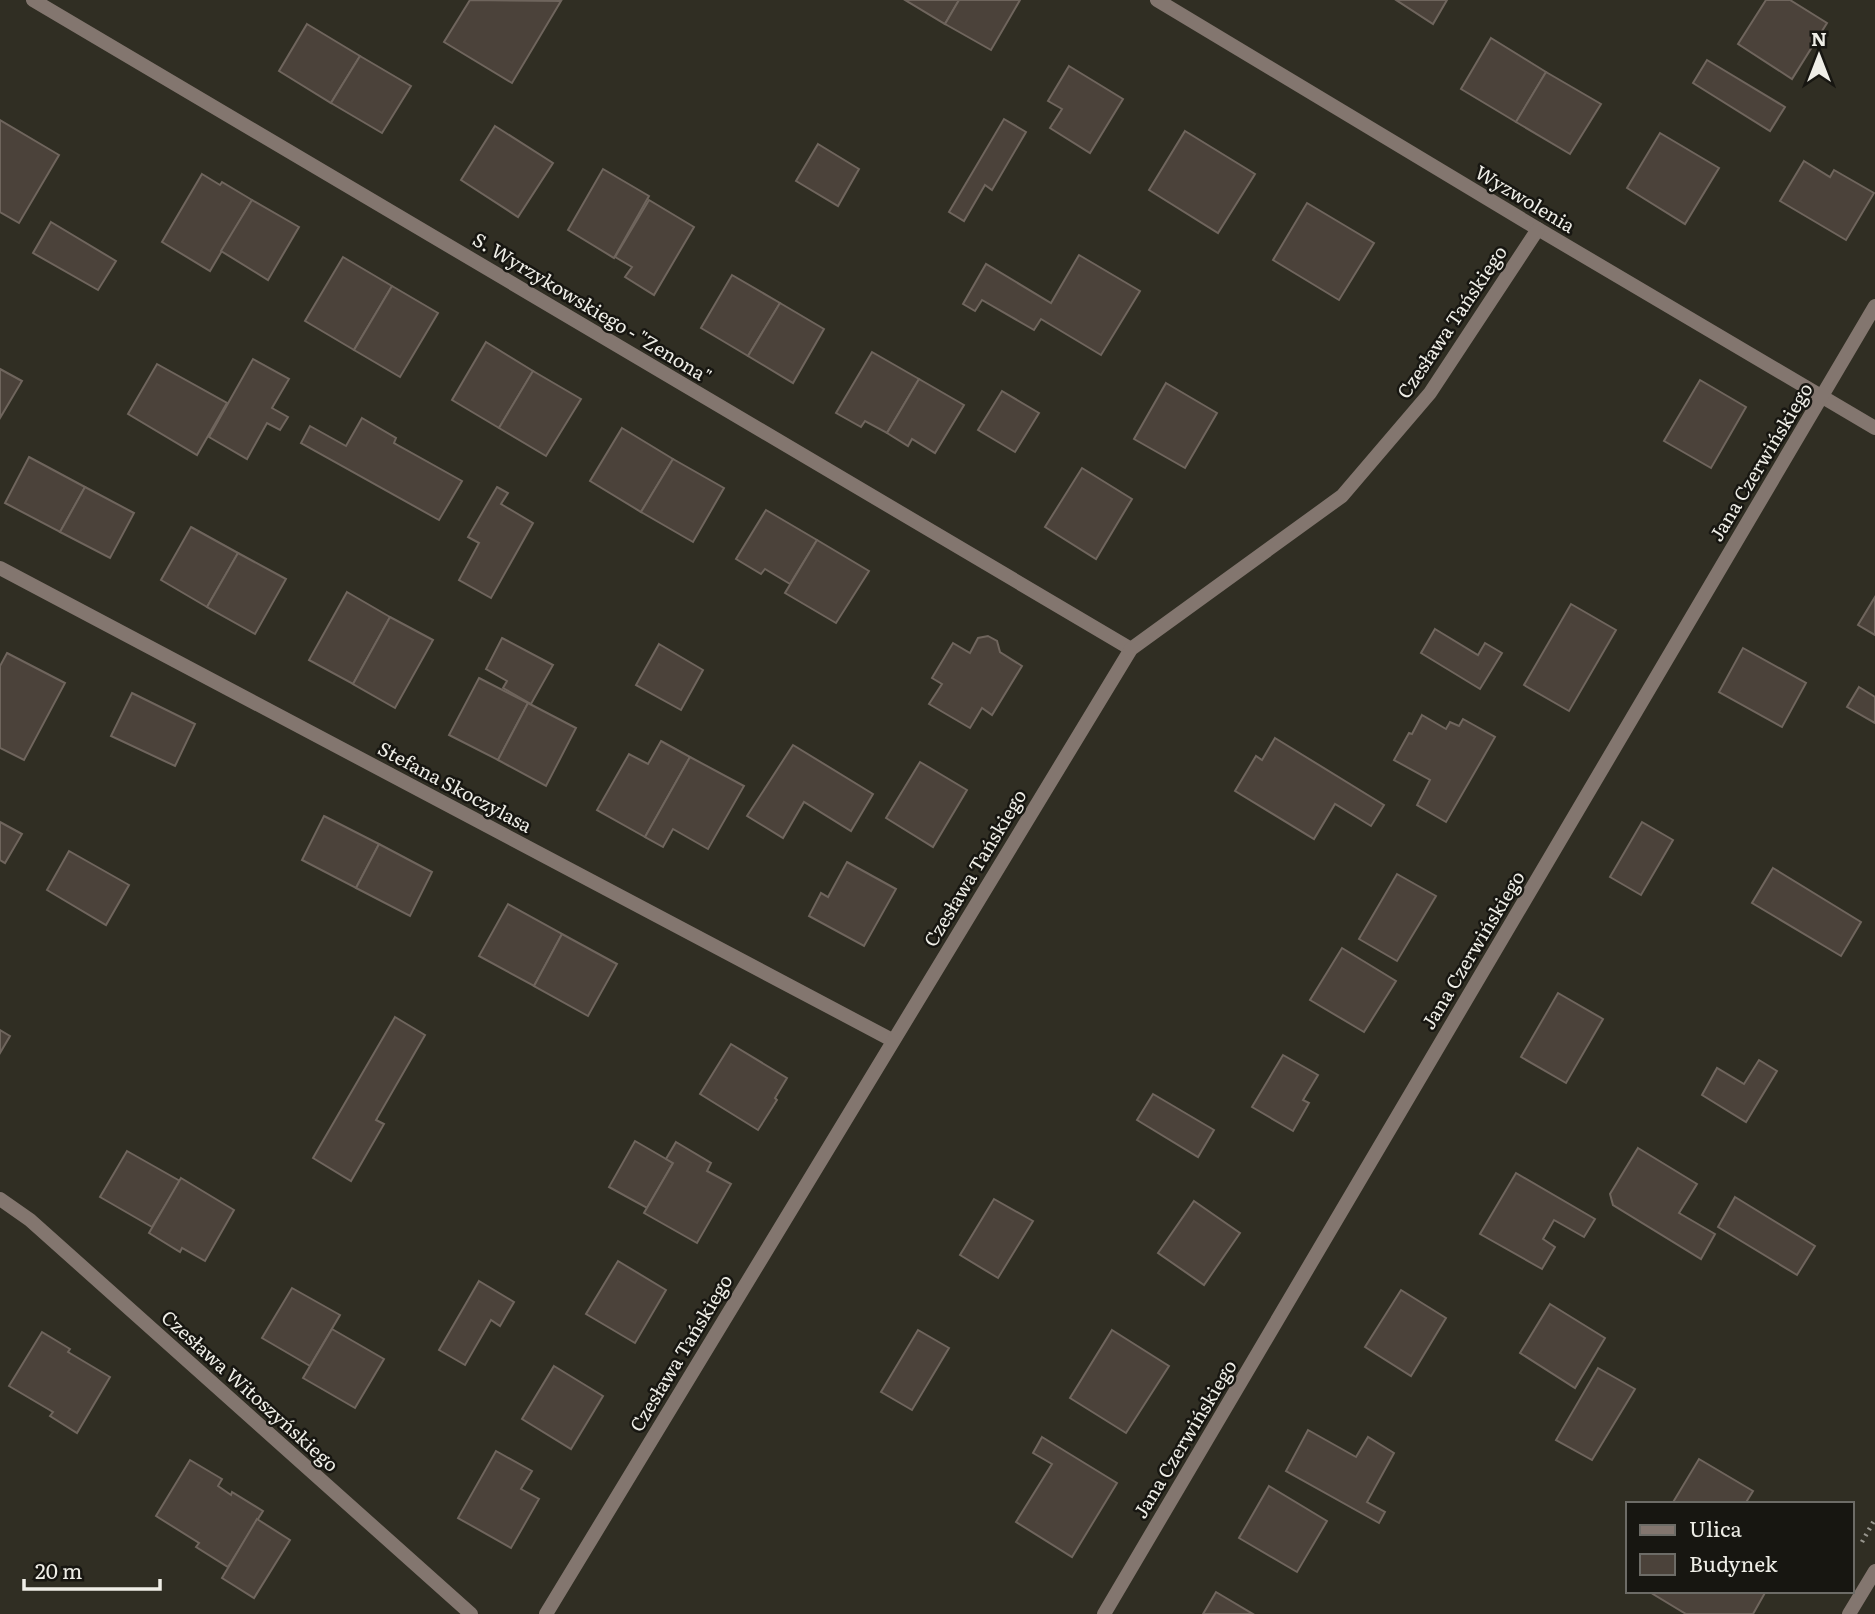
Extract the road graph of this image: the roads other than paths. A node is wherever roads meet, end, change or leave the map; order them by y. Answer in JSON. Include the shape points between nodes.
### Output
{"nodes":[{"id":1,"x":33,"y":0,"type":"edge"},
{"id":2,"x":1157,"y":0,"type":"edge"},
{"id":3,"x":1538,"y":229,"type":"junction"},
{"id":4,"x":1875,"y":306,"type":"edge"},
{"id":5,"x":1822,"y":397,"type":"junction"},
{"id":6,"x":1875,"y":428,"type":"edge"},
{"id":7,"x":0,"y":568,"type":"edge"},
{"id":8,"x":1130,"y":649,"type":"junction"},
{"id":9,"x":892,"y":1040,"type":"junction"},
{"id":10,"x":0,"y":1199,"type":"edge"},
{"id":11,"x":1875,"y":1571,"type":"edge"},
{"id":12,"x":471,"y":1614,"type":"edge"},
{"id":13,"x":546,"y":1614,"type":"edge"},
{"id":14,"x":1104,"y":1614,"type":"edge"},
{"id":15,"x":1849,"y":1614,"type":"edge"}],
"edges":[{"from":1,"to":8,"type":"street","name":"S. Wyrzykowskiego - \"Zenona\""},
{"from":2,"to":3,"type":"street","name":"Wyzwolenia"},
{"from":3,"to":5,"type":"street","name":"Wyzwolenia"},
{"from":3,"to":8,"type":"street","name":"Czesława Tańskiego","via":[[1430,393],[1342,496]]},
{"from":4,"to":5,"type":"street","name":"Jana Czerwińskiego"},
{"from":5,"to":6,"type":"street","name":"Wyzwolenia"},
{"from":5,"to":14,"type":"street","name":"Jana Czerwińskiego"},
{"from":7,"to":9,"type":"street","name":"Stefana Skoczylasa"},
{"from":8,"to":9,"type":"street","name":"Czesława Tańskiego"},
{"from":9,"to":13,"type":"street","name":"Czesława Tańskiego"},
{"from":10,"to":12,"type":"street","name":"Czesława Witoszyńskiego"},
{"from":11,"to":15,"type":"street"}]}
